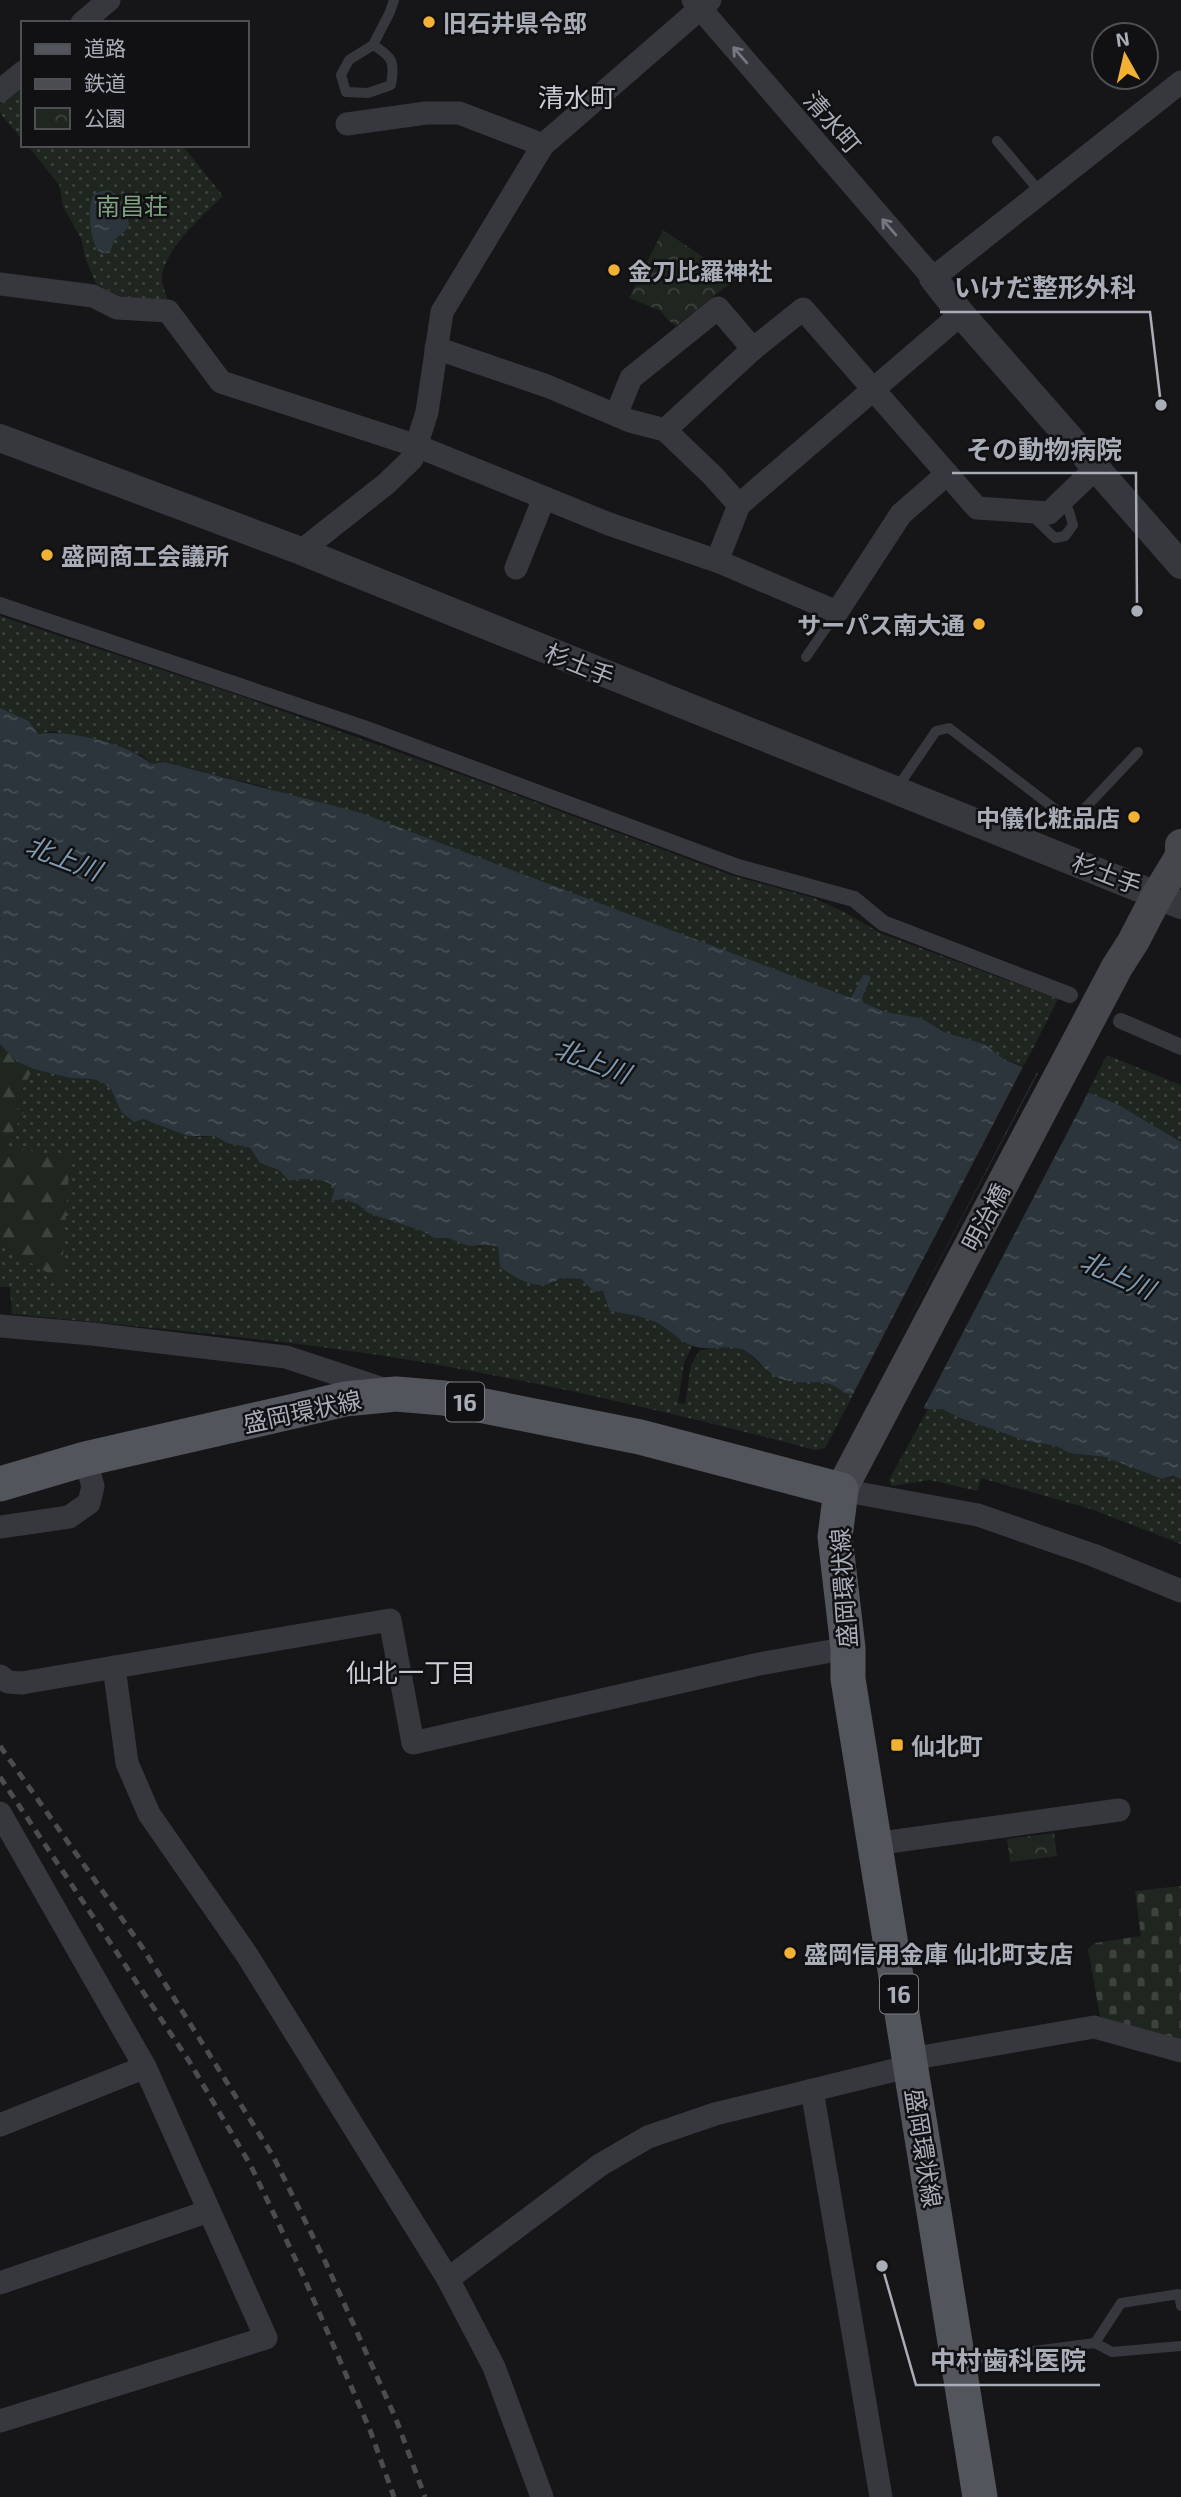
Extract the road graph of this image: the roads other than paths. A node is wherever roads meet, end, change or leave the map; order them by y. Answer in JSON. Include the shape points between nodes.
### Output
{"nodes":[{"id":1,"x":109,"y":0,"type":"edge"},
{"id":2,"x":394,"y":0,"type":"edge"},
{"id":3,"x":701,"y":3,"type":"edge"},
{"id":4,"x":84,"y":21,"type":"edge"},
{"id":5,"x":373,"y":45,"type":"junction"},
{"id":6,"x":21,"y":74,"type":"edge"},
{"id":7,"x":1181,"y":82,"type":"edge"},
{"id":8,"x":0,"y":91,"type":"edge"},
{"id":9,"x":347,"y":124,"type":"dead end"},
{"id":10,"x":998,"y":141,"type":"dead end"},
{"id":11,"x":543,"y":145,"type":"junction"},
{"id":12,"x":1041,"y":193,"type":"junction"},
{"id":13,"x":933,"y":278,"type":"junction"},
{"id":14,"x":0,"y":284,"type":"edge"},
{"id":15,"x":961,"y":314,"type":"junction"},
{"id":16,"x":436,"y":348,"type":"junction"},
{"id":17,"x":753,"y":349,"type":"junction"},
{"id":18,"x":873,"y":390,"type":"junction"},
{"id":19,"x":616,"y":415,"type":"junction"},
{"id":20,"x":665,"y":430,"type":"junction"},
{"id":21,"x":0,"y":438,"type":"edge"},
{"id":22,"x":417,"y":446,"type":"junction"},
{"id":23,"x":1096,"y":468,"type":"junction"},
{"id":24,"x":947,"y":474,"type":"junction"},
{"id":25,"x":544,"y":498,"type":"junction"},
{"id":26,"x":740,"y":505,"type":"junction"},
{"id":27,"x":301,"y":551,"type":"junction"},
{"id":28,"x":717,"y":561,"type":"junction"},
{"id":29,"x":1181,"y":565,"type":"edge"},
{"id":30,"x":516,"y":569,"type":"dead end"},
{"id":31,"x":0,"y":604,"type":"edge"},
{"id":32,"x":837,"y":612,"type":"junction"},
{"id":33,"x":806,"y":657,"type":"dead end"},
{"id":34,"x":1138,"y":752,"type":"dead end"},
{"id":35,"x":895,"y":790,"type":"junction"},
{"id":36,"x":1181,"y":845,"type":"edge"},
{"id":37,"x":1170,"y":899,"type":"edge"},
{"id":38,"x":1070,"y":995,"type":"dead end"},
{"id":39,"x":1121,"y":1021,"type":"dead end"},
{"id":40,"x":1181,"y":1047,"type":"edge"},
{"id":41,"x":0,"y":1326,"type":"edge"},
{"id":42,"x":396,"y":1394,"type":"junction"},
{"id":43,"x":86,"y":1460,"type":"junction"},
{"id":44,"x":848,"y":1478,"type":"junction"},
{"id":45,"x":0,"y":1484,"type":"edge"},
{"id":46,"x":0,"y":1527,"type":"edge"},
{"id":47,"x":1181,"y":1591,"type":"edge"},
{"id":48,"x":848,"y":1647,"type":"junction"},
{"id":49,"x":114,"y":1667,"type":"junction"},
{"id":50,"x":0,"y":1676,"type":"edge"},
{"id":51,"x":1119,"y":1810,"type":"dead end"},
{"id":52,"x":0,"y":1813,"type":"edge"},
{"id":53,"x":874,"y":1844,"type":"junction"},
{"id":54,"x":1181,"y":2051,"type":"edge"},
{"id":55,"x":911,"y":2063,"type":"junction"},
{"id":56,"x":145,"y":2067,"type":"junction"},
{"id":57,"x":812,"y":2090,"type":"junction"},
{"id":58,"x":0,"y":2125,"type":"edge"},
{"id":59,"x":209,"y":2211,"type":"junction"},
{"id":60,"x":447,"y":2279,"type":"junction"},
{"id":61,"x":0,"y":2283,"type":"edge"},
{"id":62,"x":1181,"y":2306,"type":"edge"},
{"id":63,"x":1095,"y":2343,"type":"junction"},
{"id":64,"x":1181,"y":2346,"type":"edge"},
{"id":65,"x":958,"y":2361,"type":"junction"},
{"id":66,"x":0,"y":2421,"type":"edge"},
{"id":67,"x":542,"y":2497,"type":"edge"},
{"id":68,"x":881,"y":2497,"type":"edge"},
{"id":69,"x":980,"y":2497,"type":"edge"}],
"edges":[{"from":1,"to":4,"type":"street"},
{"from":2,"to":5,"type":"lane"},
{"from":3,"to":11,"type":"street"},
{"from":13,"to":3,"type":"street","name":"清水町","one_way":true},
{"from":5,"to":5,"type":"lane","via":[[349,60],[341,75],[346,92],[368,93],[391,85],[394,68],[388,54]]},
{"from":6,"to":8,"type":"street"},
{"from":7,"to":12,"type":"street"},
{"from":9,"to":11,"type":"street","via":[[459,113]]},
{"from":10,"to":12,"type":"lane"},
{"from":11,"to":16,"type":"street","via":[[442,312]]},
{"from":12,"to":13,"type":"street"},
{"from":13,"to":15,"type":"street"},
{"from":14,"to":22,"type":"street","via":[[93,296],[117,308],[168,311],[221,382]]},
{"from":15,"to":18,"type":"street"},
{"from":15,"to":23,"type":"street"},
{"from":16,"to":19,"type":"street"},
{"from":16,"to":22,"type":"street"},
{"from":17,"to":18,"type":"street","via":[[803,309]]},
{"from":17,"to":19,"type":"street","via":[[718,307],[631,378]]},
{"from":17,"to":20,"type":"street"},
{"from":18,"to":24,"type":"street"},
{"from":18,"to":26,"type":"street"},
{"from":19,"to":20,"type":"street"},
{"from":20,"to":26,"type":"street"},
{"from":21,"to":27,"type":"street","name":"杉土手"},
{"from":22,"to":25,"type":"street"},
{"from":22,"to":27,"type":"street","via":[[412,459],[386,484]]},
{"from":23,"to":24,"type":"street","via":[[1049,513],[977,508]]},
{"from":23,"to":29,"type":"street"},
{"from":24,"to":32,"type":"street","via":[[901,514]]},
{"from":25,"to":28,"type":"street"},
{"from":25,"to":30,"type":"street"},
{"from":26,"to":28,"type":"street"},
{"from":27,"to":35,"type":"street","name":"杉土手"},
{"from":28,"to":32,"type":"street"},
{"from":31,"to":38,"type":"street","via":[[364,728],[737,867],[854,899],[883,923]]},
{"from":32,"to":33,"type":"lane"},
{"from":34,"to":35,"type":"lane","via":[[1072,822],[949,728],[936,731]]},
{"from":35,"to":37,"type":"street","name":"杉土手"},
{"from":36,"to":37,"type":"main road","name":"明治橋"},
{"from":37,"to":44,"type":"main road","name":"明治橋","via":[[1117,967]]},
{"from":39,"to":40,"type":"street"},
{"from":41,"to":42,"type":"street","via":[[286,1357]]},
{"from":42,"to":43,"type":"main road","name":"盛岡環状線","number":"16","via":[[345,1399]]},
{"from":42,"to":44,"type":"main road","name":"盛岡環状線","number":"16","via":[[444,1398]]},
{"from":43,"to":45,"type":"main road","name":"盛岡環状線","number":"16"},
{"from":43,"to":46,"type":"street","via":[[93,1486],[89,1503],[69,1517]]},
{"from":44,"to":47,"type":"street","via":[[978,1514]]},
{"from":44,"to":48,"type":"main road","name":"盛岡環状線","number":"16","via":[[835,1537]]},
{"from":48,"to":49,"type":"street","via":[[413,1743],[390,1620]]},
{"from":48,"to":53,"type":"main road","name":"盛岡環状線","number":"16","via":[[848,1679]]},
{"from":49,"to":50,"type":"street","via":[[22,1683]]},
{"from":49,"to":60,"type":"street","via":[[127,1763],[149,1814],[247,1955]]},
{"from":51,"to":53,"type":"street"},
{"from":52,"to":56,"type":"street"},
{"from":53,"to":55,"type":"main road","name":"盛岡環状線","number":"16"},
{"from":54,"to":55,"type":"street","via":[[1094,2027]]},
{"from":55,"to":57,"type":"street"},
{"from":55,"to":65,"type":"main road","name":"盛岡環状線","number":"16"},
{"from":56,"to":58,"type":"street"},
{"from":56,"to":59,"type":"street"},
{"from":57,"to":60,"type":"street","via":[[715,2114],[648,2137],[600,2165]]},
{"from":57,"to":68,"type":"street"},
{"from":59,"to":61,"type":"street"},
{"from":59,"to":66,"type":"street","via":[[266,2338]]},
{"from":60,"to":67,"type":"street","via":[[494,2367]]},
{"from":62,"to":63,"type":"lane","via":[[1180,2294],[1121,2303]]},
{"from":63,"to":64,"type":"lane","via":[[1112,2352]]},
{"from":63,"to":65,"type":"lane"},
{"from":65,"to":69,"type":"main road","name":"盛岡環状線","number":"16"}]}
